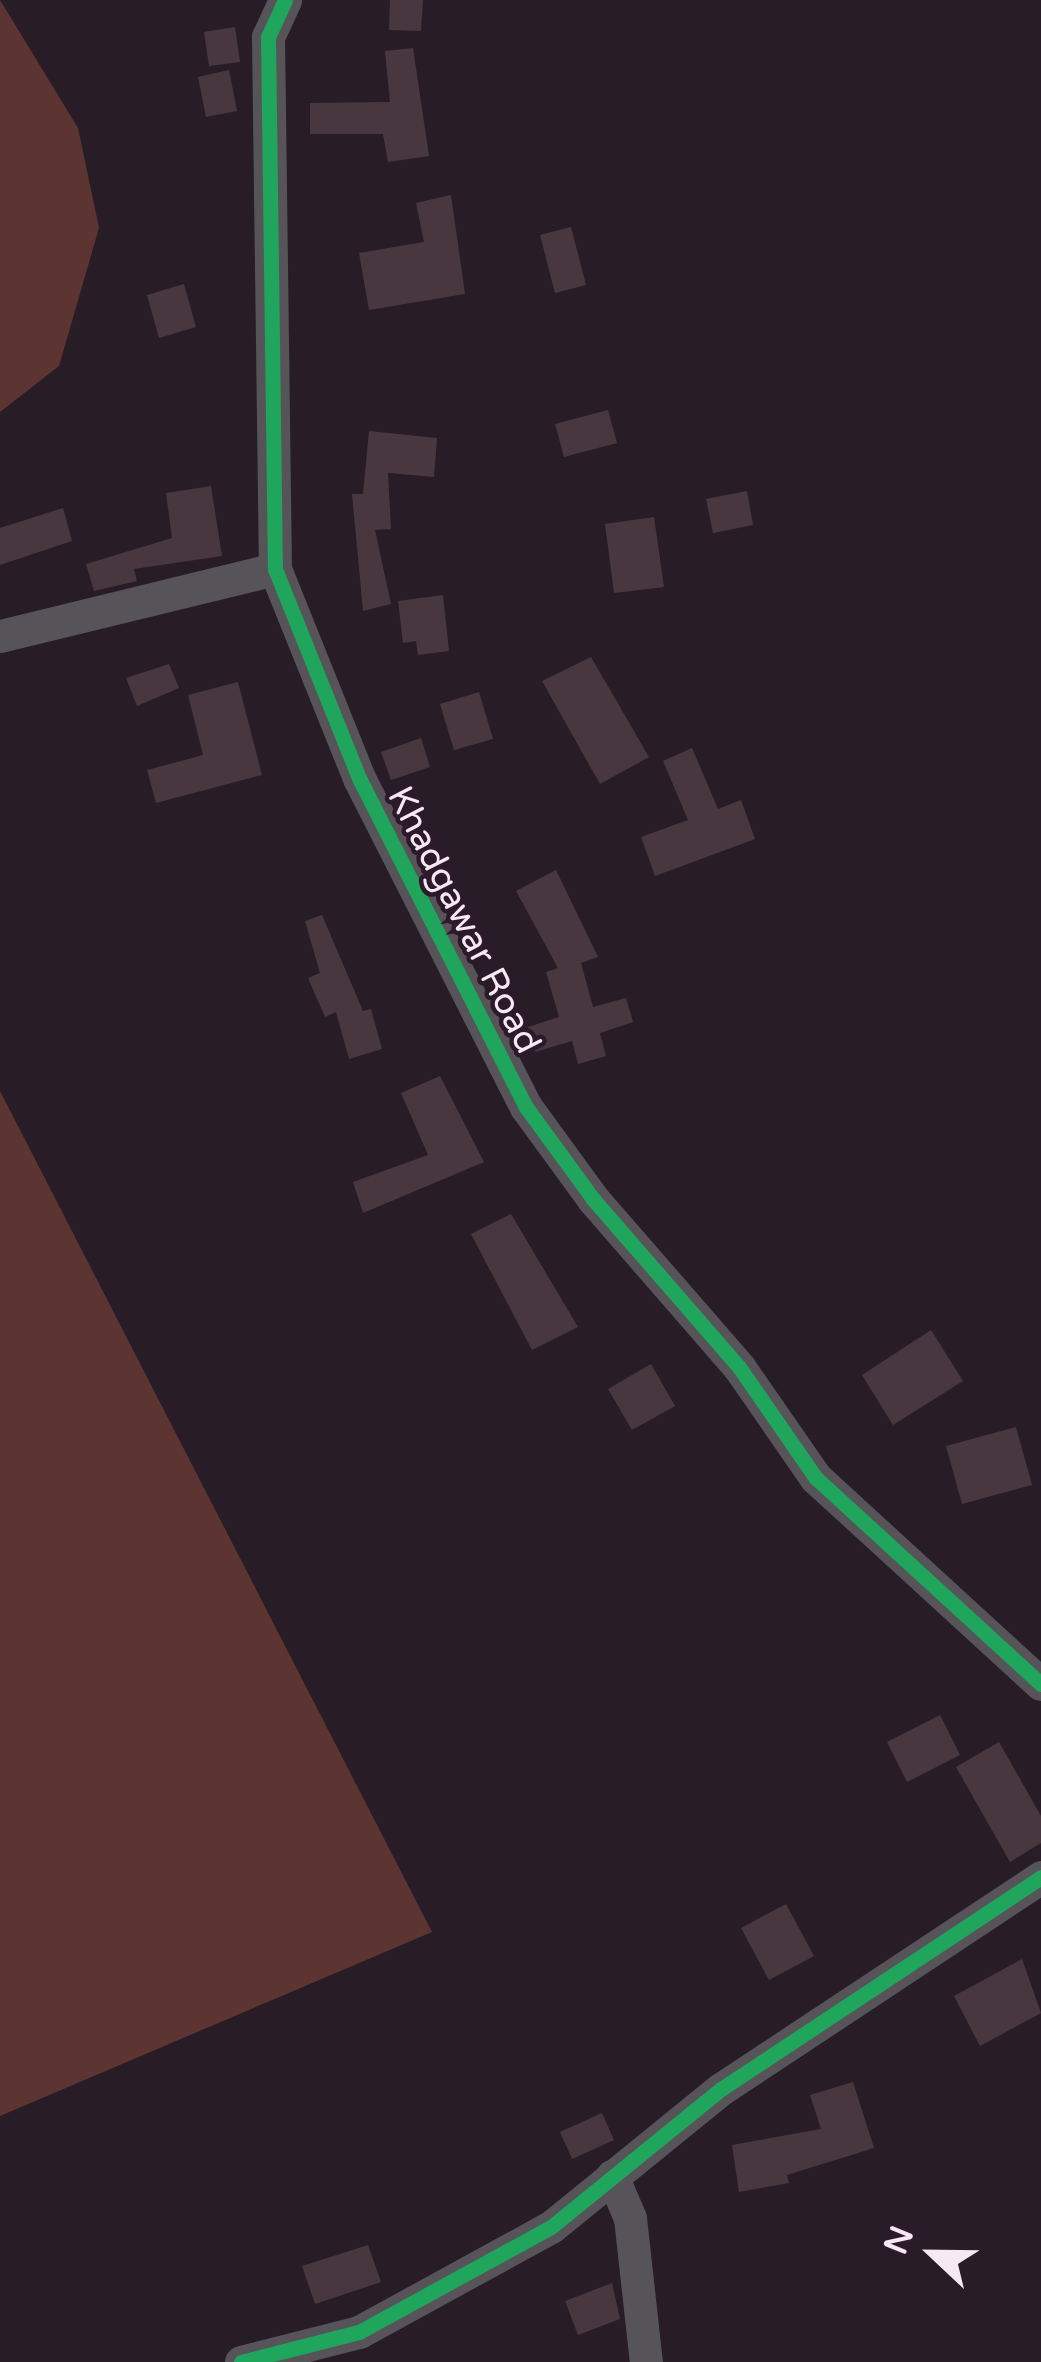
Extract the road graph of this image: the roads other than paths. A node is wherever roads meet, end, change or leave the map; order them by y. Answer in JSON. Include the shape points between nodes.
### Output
{"nodes":[{"id":1,"x":285,"y":0,"type":"edge"},
{"id":2,"x":275,"y":569,"type":"junction"},
{"id":3,"x":0,"y":636,"type":"edge"},
{"id":4,"x":1041,"y":1684,"type":"edge"},
{"id":5,"x":1041,"y":1877,"type":"edge"},
{"id":6,"x":612,"y":2176,"type":"junction"},
{"id":7,"x":241,"y":2362,"type":"edge"},
{"id":8,"x":646,"y":2362,"type":"edge"}],
"edges":[{"from":1,"to":2,"type":"street","name":"Khadgawar Road","via":[[268,37]]},
{"from":2,"to":3,"type":"street"},
{"from":2,"to":4,"type":"street","name":"Khadgawar Road","via":[[360,781],[526,1107],[739,1367],[816,1478]]},
{"from":5,"to":6,"type":"street","via":[[721,2089]]},
{"from":6,"to":7,"type":"street","via":[[550,2227],[359,2332]]},
{"from":6,"to":8,"type":"street","via":[[630,2218]]}]}
